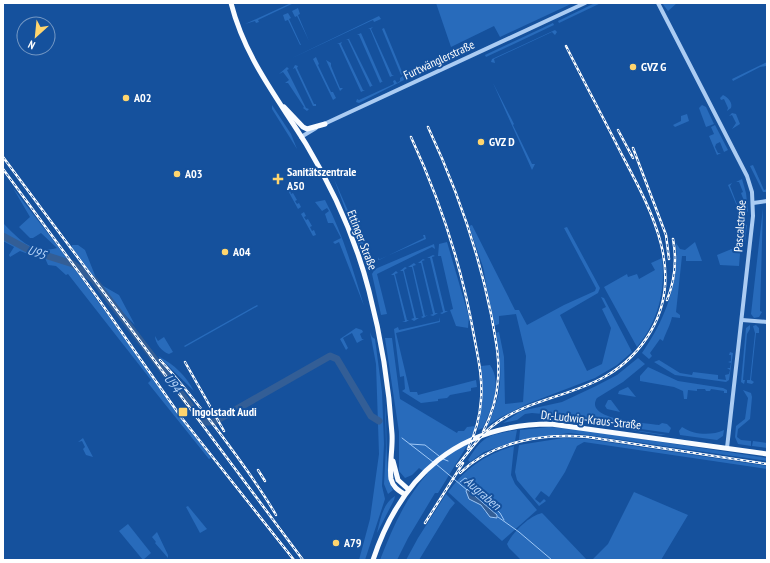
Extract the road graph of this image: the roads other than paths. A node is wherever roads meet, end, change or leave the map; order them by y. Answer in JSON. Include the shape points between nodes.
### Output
{"nodes":[{"id":1,"x":232,"y":3,"type":"edge"},
{"id":2,"x":585,"y":3,"type":"edge"},
{"id":3,"x":658,"y":3,"type":"edge"},
{"id":4,"x":280,"y":104,"type":"junction"},
{"id":5,"x":325,"y":124,"type":"junction"},
{"id":6,"x":301,"y":137,"type":"junction"},
{"id":7,"x":767,"y":201,"type":"edge"},
{"id":8,"x":754,"y":203,"type":"junction"},
{"id":9,"x":742,"y":320,"type":"junction"},
{"id":10,"x":767,"y":322,"type":"edge"},
{"id":11,"x":727,"y":448,"type":"junction"},
{"id":12,"x":767,"y":454,"type":"edge"},
{"id":13,"x":392,"y":460,"type":"junction"},
{"id":14,"x":408,"y":489,"type":"junction"},
{"id":15,"x":404,"y":494,"type":"junction"},
{"id":16,"x":373,"y":560,"type":"edge"}],
"edges":[{"from":1,"to":4,"type":"main road","name":"Ettinger Straße","via":[[251,56]]},
{"from":2,"to":5,"type":"street","name":"Furtwänglerstraße"},
{"from":3,"to":8,"type":"street","name":"Pascalstraße","via":[[741,163]]},
{"from":4,"to":5,"type":"main road","via":[[303,127]]},
{"from":4,"to":6,"type":"main road","name":"Ettinger Straße"},
{"from":5,"to":6,"type":"street","name":"Furtwänglerstraße"},
{"from":6,"to":13,"type":"main road","name":"Ettinger Straße","via":[[340,211],[368,285],[383,359],[390,412]]},
{"from":7,"to":8,"type":"street"},
{"from":8,"to":9,"type":"street","name":"Pascalstraße"},
{"from":9,"to":10,"type":"street"},
{"from":9,"to":11,"type":"street","name":"Pascalstraße"},
{"from":11,"to":12,"type":"main road","name":"Dr.-Ludwig-Kraus-Straße"},
{"from":11,"to":14,"type":"main road","name":"Dr.-Ludwig-Kraus-Straße","via":[[576,426],[534,424],[494,431],[468,441],[447,453]]},
{"from":13,"to":14,"type":"main road","name":"Ettinger Straße","via":[[398,480]]},
{"from":13,"to":15,"type":"main road","name":"Ettinger Straße","via":[[390,471],[393,484],[396,490]]},
{"from":14,"to":15,"type":"main road"},
{"from":15,"to":16,"type":"main road","via":[[384,529]]}]}
